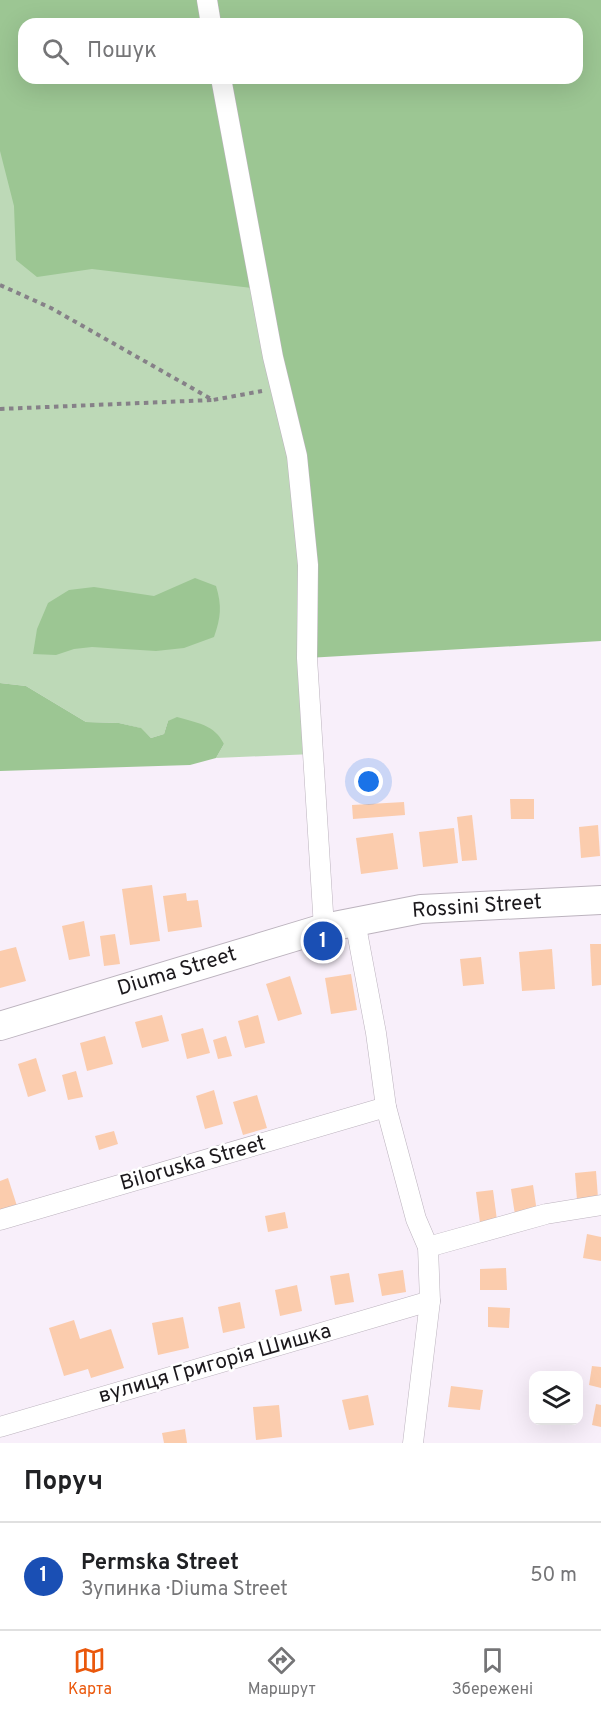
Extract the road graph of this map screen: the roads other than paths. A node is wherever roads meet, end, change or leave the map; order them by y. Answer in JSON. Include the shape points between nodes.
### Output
{"nodes":[{"id":1,"x":207,"y":0,"type":"edge"},
{"id":2,"x":210,"y":18,"type":"edge"},
{"id":3,"x":222,"y":84,"type":"edge"},
{"id":4,"x":601,"y":900,"type":"edge"},
{"id":5,"x":355,"y":921,"type":"junction"},
{"id":6,"x":324,"y":928,"type":"junction"},
{"id":7,"x":0,"y":1026,"type":"edge"},
{"id":8,"x":386,"y":1107,"type":"junction"},
{"id":9,"x":601,"y":1205,"type":"edge"},
{"id":10,"x":0,"y":1220,"type":"edge"},
{"id":11,"x":428,"y":1247,"type":"junction"},
{"id":12,"x":430,"y":1301,"type":"junction"},
{"id":13,"x":0,"y":1427,"type":"edge"},
{"id":14,"x":413,"y":1443,"type":"edge"}],
"edges":[{"from":1,"to":2,"type":"street"},
{"from":3,"to":6,"type":"street","via":[[268,334],[297,456],[308,565],[307,658]]},
{"from":4,"to":5,"type":"street","name":"Rossini Street","via":[[421,909]]},
{"from":5,"to":6,"type":"street","name":"Diuma Street"},
{"from":5,"to":8,"type":"street"},
{"from":6,"to":7,"type":"street","name":"Diuma Street"},
{"from":8,"to":10,"type":"street","name":"Biloruska Street"},
{"from":8,"to":11,"type":"street","via":[[416,1219]]},
{"from":9,"to":11,"type":"street","via":[[546,1214]]},
{"from":11,"to":12,"type":"street"},
{"from":12,"to":13,"type":"street","name":"вулиця Григорія Шишка"},
{"from":12,"to":14,"type":"street"}]}
